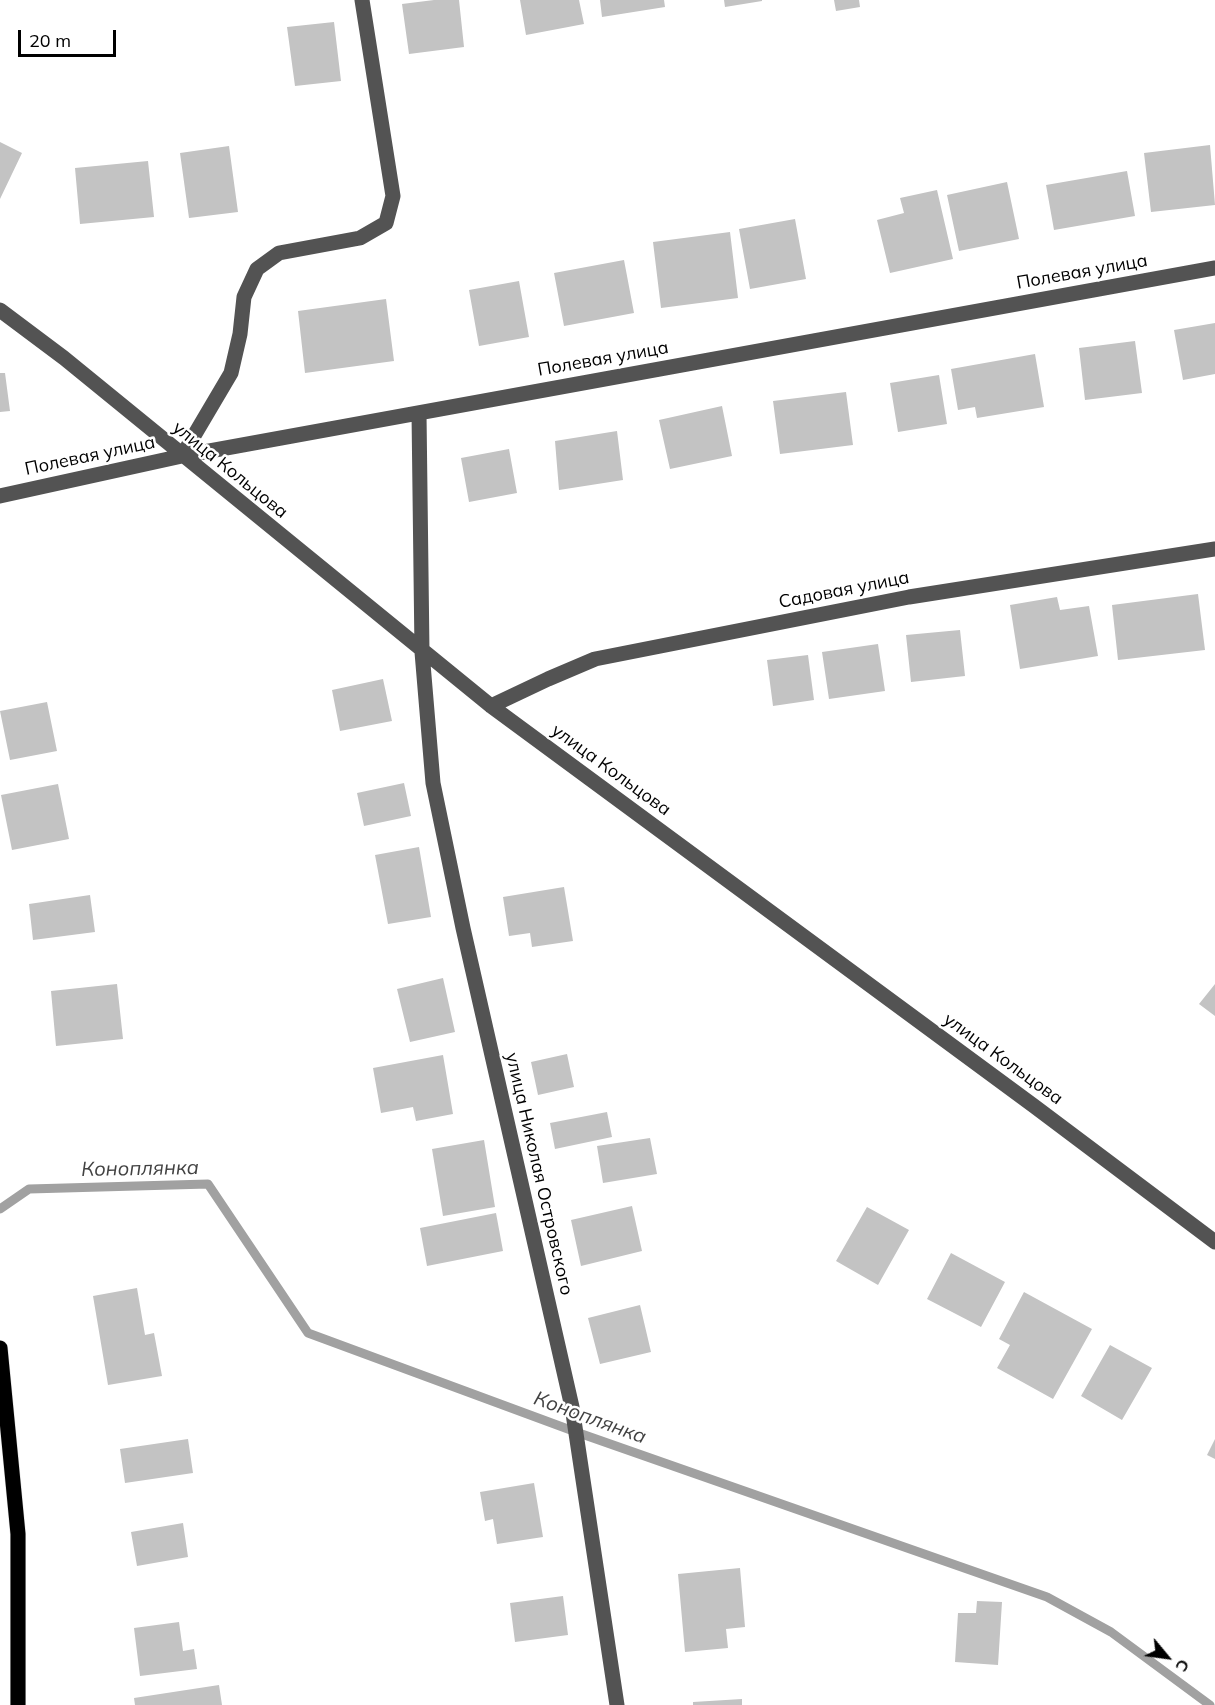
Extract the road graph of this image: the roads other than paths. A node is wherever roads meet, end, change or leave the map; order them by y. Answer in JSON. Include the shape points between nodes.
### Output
{"nodes":[{"id":1,"x":362,"y":0,"type":"edge"},
{"id":2,"x":1215,"y":268,"type":"edge"},
{"id":3,"x":0,"y":310,"type":"edge"},
{"id":4,"x":419,"y":413,"type":"junction"},
{"id":5,"x":182,"y":456,"type":"junction"},
{"id":6,"x":0,"y":496,"type":"edge"},
{"id":7,"x":1215,"y":549,"type":"edge"},
{"id":8,"x":422,"y":652,"type":"junction"},
{"id":9,"x":491,"y":706,"type":"junction"},
{"id":10,"x":1215,"y":1242,"type":"edge"},
{"id":11,"x":0,"y":1348,"type":"edge"},
{"id":12,"x":18,"y":1705,"type":"edge"},
{"id":13,"x":617,"y":1705,"type":"edge"}],
"edges":[{"from":1,"to":5,"type":"street","via":[[393,196],[386,223],[360,238],[279,253],[257,269],[244,297],[231,373]]},
{"from":2,"to":4,"type":"street","name":"Полевая улица"},
{"from":3,"to":5,"type":"street","name":"улица Кольцова"},
{"from":4,"to":5,"type":"street","name":"Полевая улица"},
{"from":4,"to":8,"type":"street","name":"улица Николая Островского"},
{"from":5,"to":6,"type":"street","name":"Полевая улица"},
{"from":5,"to":8,"type":"street","name":"улица Кольцова"},
{"from":7,"to":9,"type":"street","name":"Садовая улица","via":[[909,597],[595,659]]},
{"from":8,"to":9,"type":"street","name":"улица Кольцова"},
{"from":8,"to":13,"type":"street","name":"улица Николая Островского","via":[[433,783],[572,1407]]},
{"from":9,"to":10,"type":"street","name":"улица Кольцова"},
{"from":11,"to":12,"type":"main road","via":[[18,1534]]}]}
